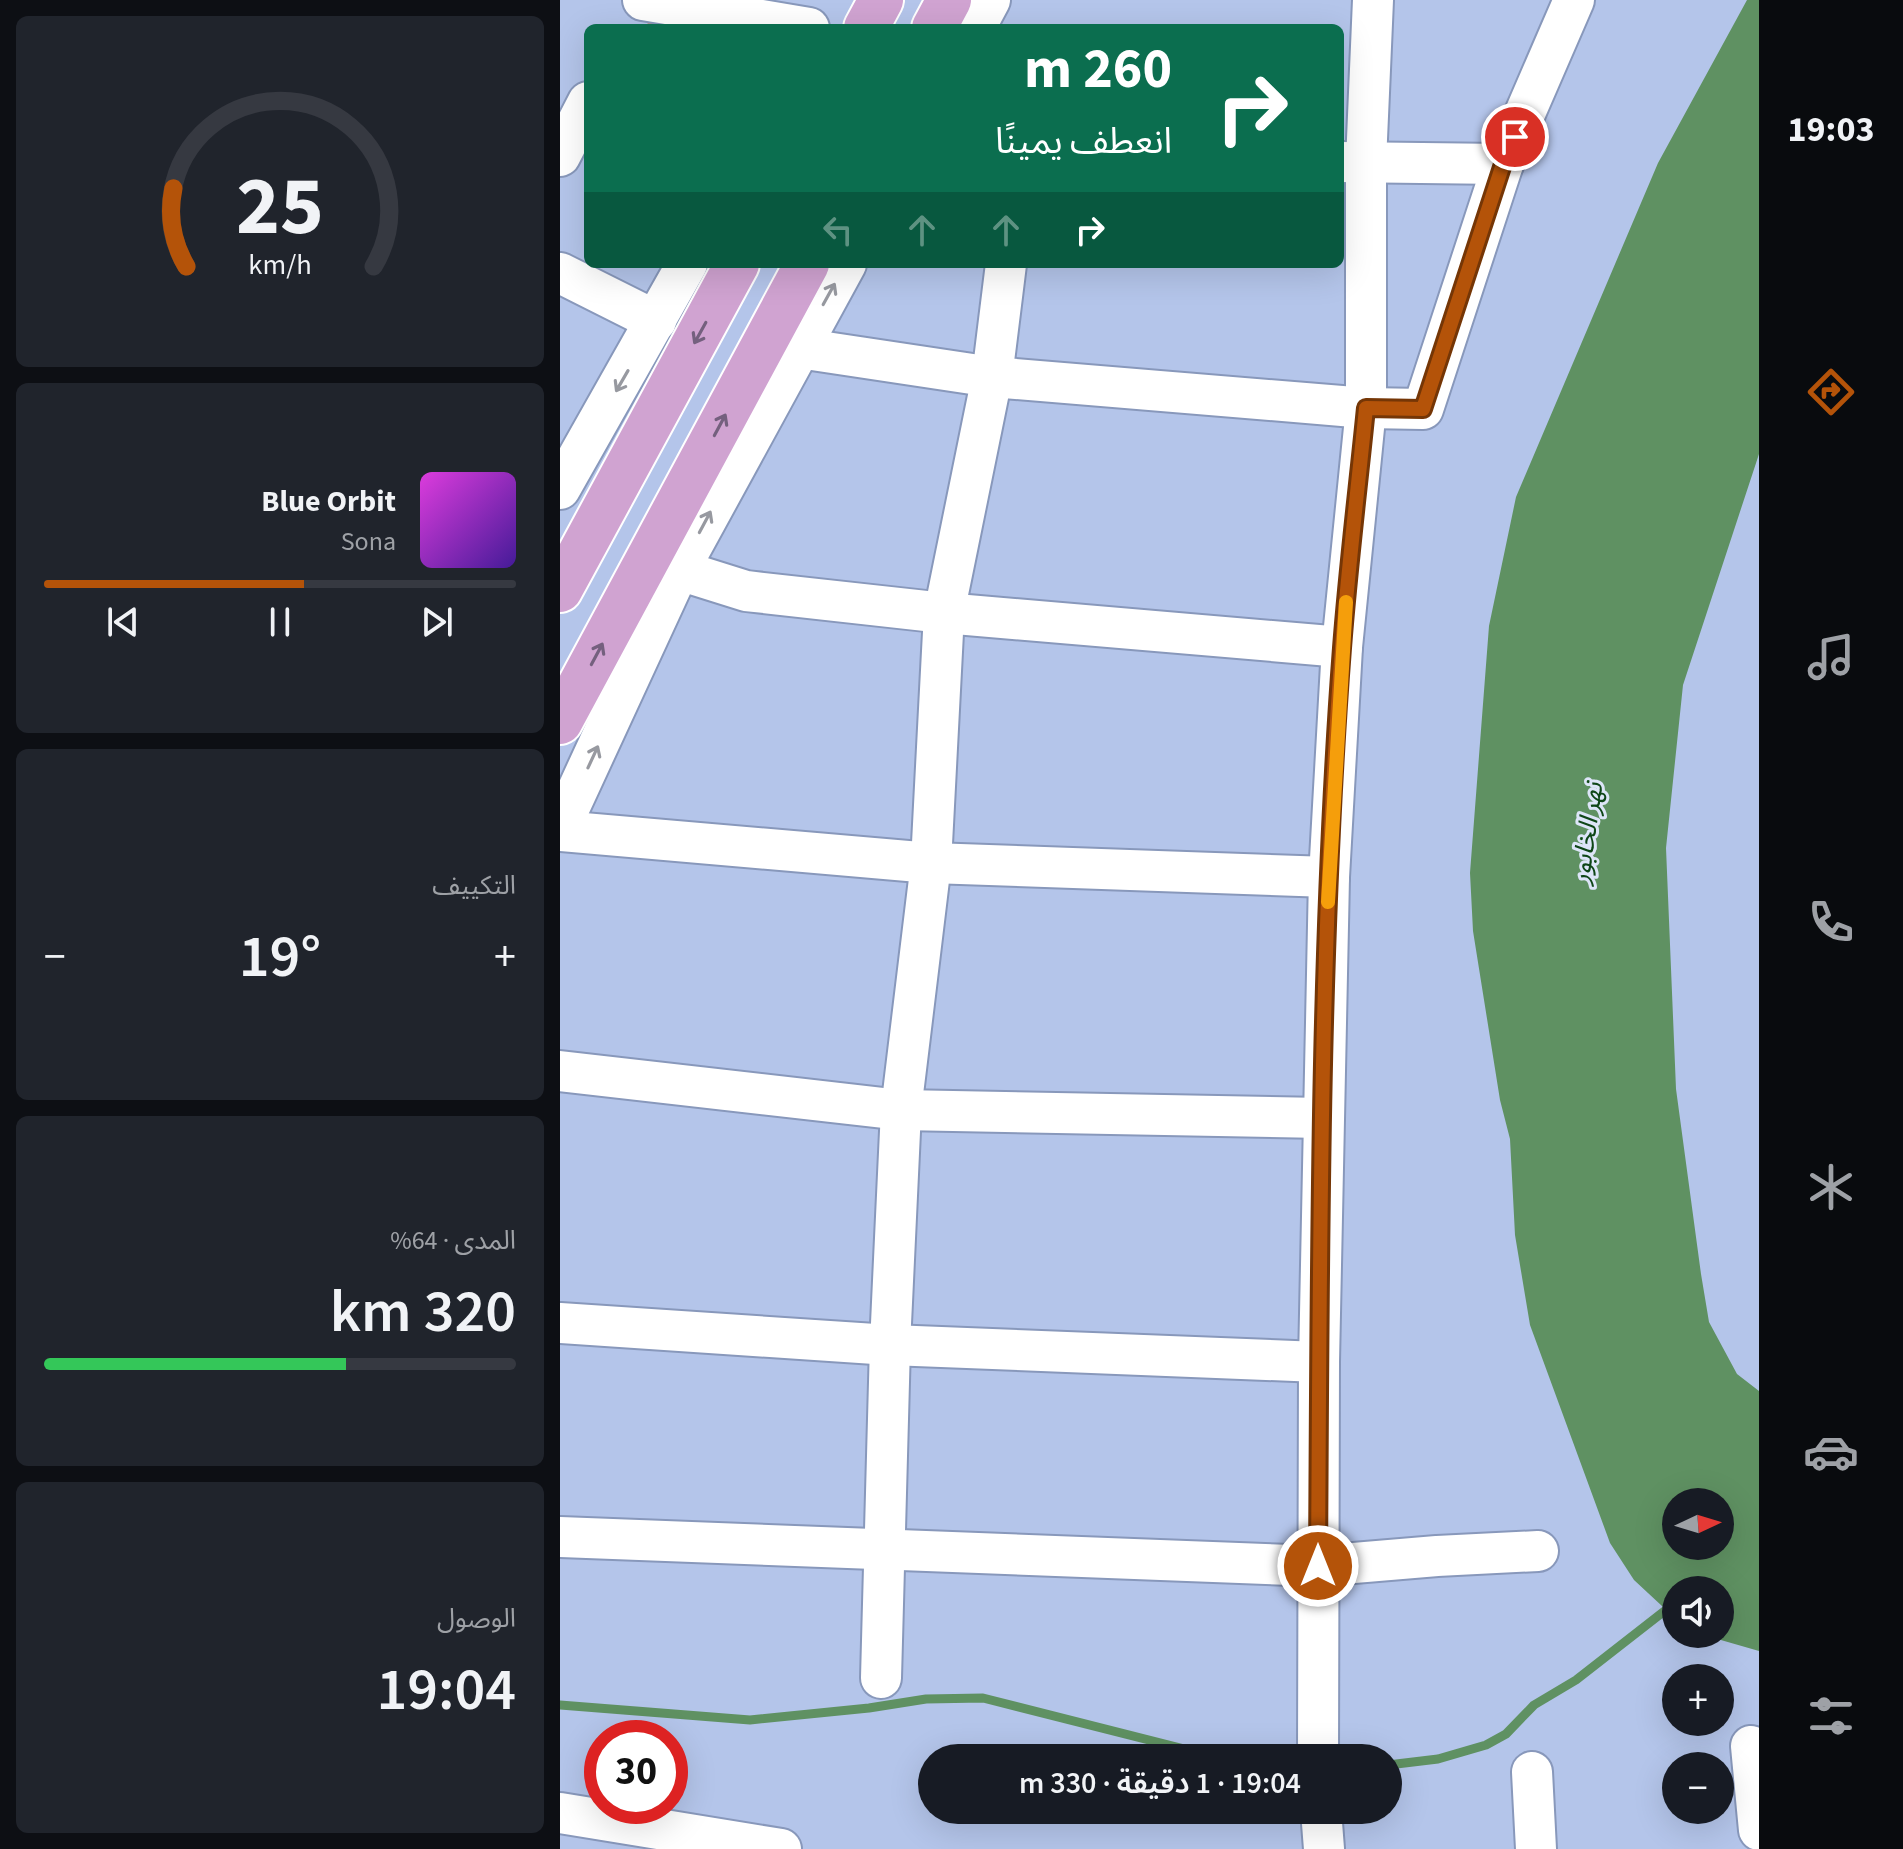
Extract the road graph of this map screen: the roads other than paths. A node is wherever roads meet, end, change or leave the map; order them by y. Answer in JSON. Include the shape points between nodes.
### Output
{"nodes":[{"id":1,"x":641,"y":0,"type":"edge"},
{"id":2,"x":829,"y":0,"type":"edge"},
{"id":3,"x":949,"y":0,"type":"edge"},
{"id":4,"x":990,"y":0,"type":"edge"},
{"id":5,"x":1373,"y":0,"type":"edge"},
{"id":6,"x":1574,"y":0,"type":"edge"},
{"id":7,"x":628,"y":24,"type":"edge"},
{"id":8,"x":787,"y":24,"type":"edge"},
{"id":9,"x":814,"y":24,"type":"edge"},
{"id":10,"x":936,"y":24,"type":"edge"},
{"id":11,"x":977,"y":24,"type":"edge"},
{"id":12,"x":584,"y":110,"type":"edge"},
{"id":13,"x":560,"y":156,"type":"edge"},
{"id":14,"x":1353,"y":162,"type":"edge"},
{"id":15,"x":1503,"y":164,"type":"junction"},
{"id":16,"x":685,"y":268,"type":"edge"},
{"id":17,"x":735,"y":268,"type":"edge"},
{"id":18,"x":805,"y":268,"type":"edge"},
{"id":19,"x":844,"y":268,"type":"edge"},
{"id":20,"x":1006,"y":268,"type":"edge"},
{"id":21,"x":560,"y":273,"type":"edge"},
{"id":22,"x":656,"y":321,"type":"junction"},
{"id":23,"x":799,"y":348,"type":"junction"},
{"id":24,"x":992,"y":377,"type":"junction"},
{"id":25,"x":1366,"y":408,"type":"junction"},
{"id":26,"x":560,"y":489,"type":"edge"},
{"id":27,"x":679,"y":570,"type":"junction"},
{"id":28,"x":560,"y":590,"type":"edge"},
{"id":29,"x":944,"y":613,"type":"junction"},
{"id":30,"x":1342,"y":647,"type":"junction"},
{"id":31,"x":560,"y":722,"type":"edge"},
{"id":32,"x":560,"y":830,"type":"edge"},
{"id":33,"x":931,"y":863,"type":"junction"},
{"id":34,"x":1329,"y":877,"type":"junction"},
{"id":35,"x":560,"y":1071,"type":"edge"},
{"id":36,"x":901,"y":1110,"type":"junction"},
{"id":37,"x":1323,"y":1118,"type":"junction"},
{"id":38,"x":560,"y":1323,"type":"edge"},
{"id":39,"x":890,"y":1345,"type":"junction"},
{"id":40,"x":1319,"y":1362,"type":"junction"},
{"id":41,"x":560,"y":1537,"type":"edge"},
{"id":42,"x":884,"y":1550,"type":"junction"},
{"id":43,"x":1538,"y":1551,"type":"dead end"},
{"id":44,"x":1318,"y":1566,"type":"junction"},
{"id":45,"x":881,"y":1678,"type":"dead end"},
{"id":46,"x":1318,"y":1744,"type":"edge"},
{"id":47,"x":1751,"y":1746,"type":"dead end"},
{"id":48,"x":1532,"y":1772,"type":"dead end"},
{"id":49,"x":560,"y":1813,"type":"edge"},
{"id":50,"x":1322,"y":1824,"type":"edge"},
{"id":51,"x":1759,"y":1830,"type":"edge"},
{"id":52,"x":692,"y":1843,"type":"edge"},
{"id":53,"x":781,"y":1849,"type":"edge"},
{"id":54,"x":1324,"y":1849,"type":"edge"},
{"id":55,"x":1536,"y":1849,"type":"edge"}],
"edges":[{"from":1,"to":7,"type":"street"},
{"from":1,"to":8,"type":"street"},
{"from":2,"to":9,"type":"street"},
{"from":3,"to":10,"type":"main road"},
{"from":4,"to":11,"type":"street"},
{"from":5,"to":14,"type":"street"},
{"from":6,"to":15,"type":"street"},
{"from":12,"to":13,"type":"street"},
{"from":14,"to":15,"type":"street"},
{"from":14,"to":25,"type":"street"},
{"from":15,"to":25,"type":"street","via":[[1423,409]]},
{"from":16,"to":22,"type":"street"},
{"from":17,"to":28,"type":"main road","one_way":true},
{"from":31,"to":18,"type":"main road","one_way":true},
{"from":23,"to":19,"type":"street","one_way":true},
{"from":20,"to":24,"type":"street"},
{"from":21,"to":22,"type":"street"},
{"from":22,"to":26,"type":"street","one_way":true},
{"from":23,"to":24,"type":"street"},
{"from":27,"to":23,"type":"street","one_way":true},
{"from":24,"to":25,"type":"street"},
{"from":24,"to":29,"type":"street"},
{"from":25,"to":30,"type":"street"},
{"from":27,"to":29,"type":"street","via":[[746,591]]},
{"from":32,"to":27,"type":"street","one_way":true},
{"from":29,"to":30,"type":"street"},
{"from":29,"to":33,"type":"street"},
{"from":30,"to":34,"type":"street"},
{"from":32,"to":33,"type":"street"},
{"from":33,"to":34,"type":"street"},
{"from":33,"to":36,"type":"street"},
{"from":34,"to":37,"type":"street"},
{"from":35,"to":36,"type":"street"},
{"from":36,"to":37,"type":"street"},
{"from":36,"to":39,"type":"street"},
{"from":37,"to":40,"type":"street"},
{"from":38,"to":39,"type":"street"},
{"from":39,"to":40,"type":"street"},
{"from":39,"to":42,"type":"street"},
{"from":40,"to":44,"type":"street"},
{"from":41,"to":42,"type":"street"},
{"from":42,"to":44,"type":"street"},
{"from":42,"to":45,"type":"street"},
{"from":43,"to":44,"type":"street"},
{"from":44,"to":46,"type":"street"},
{"from":47,"to":51,"type":"street"},
{"from":48,"to":55,"type":"street"},
{"from":49,"to":52,"type":"street"},
{"from":50,"to":54,"type":"street"},
{"from":52,"to":53,"type":"street"}]}
